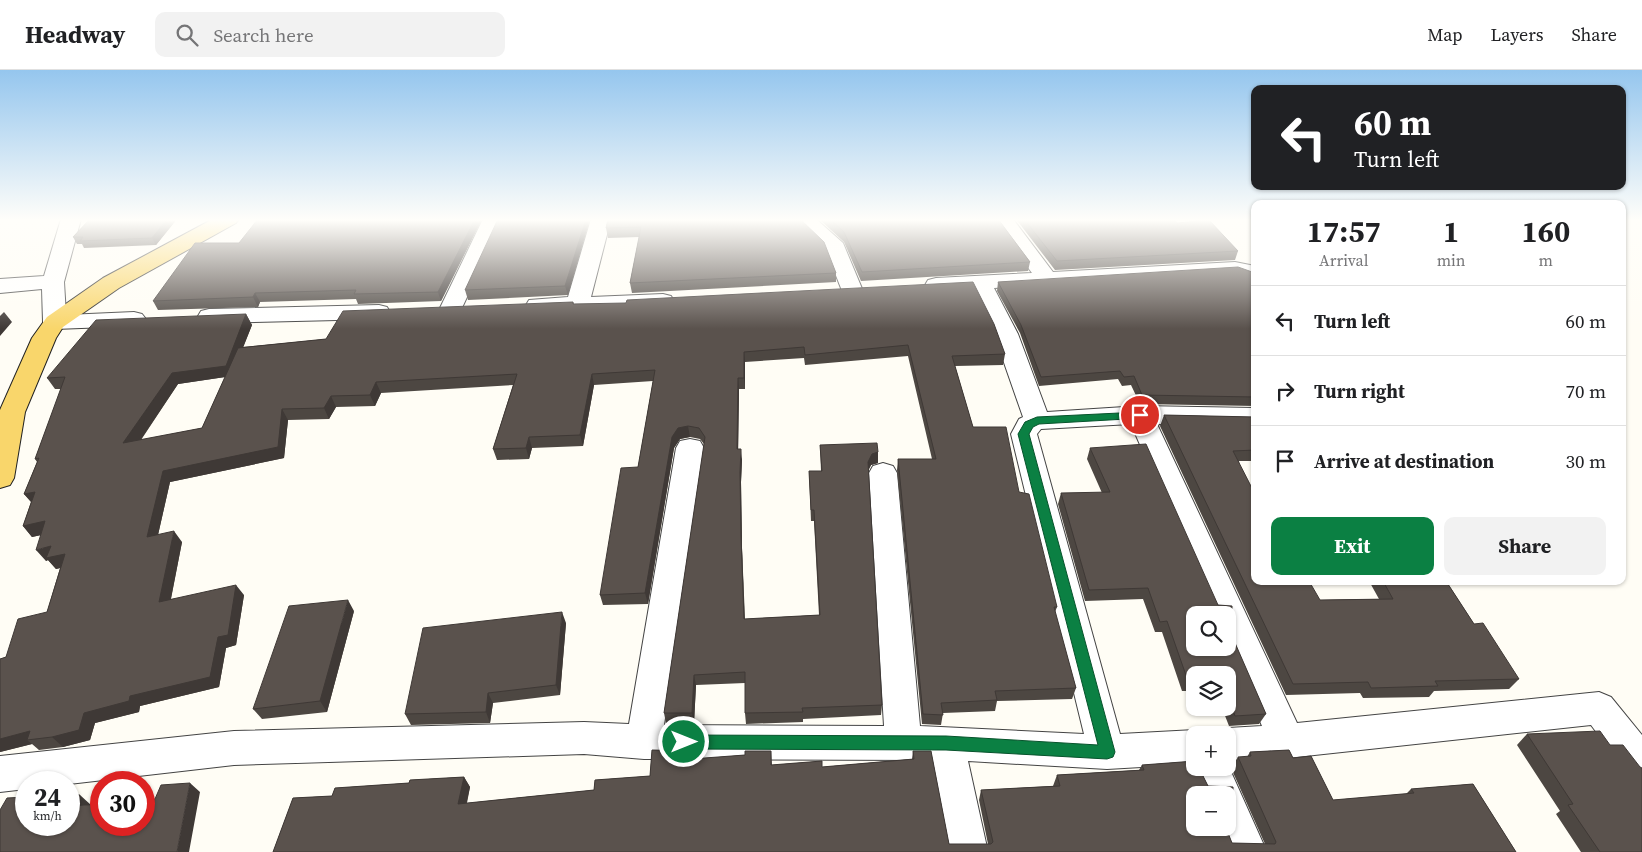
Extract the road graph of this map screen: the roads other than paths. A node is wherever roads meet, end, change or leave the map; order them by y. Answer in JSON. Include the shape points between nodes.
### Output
{"nodes":[{"id":1,"x":61,"y":255,"type":"edge"},
{"id":2,"x":159,"y":255,"type":"edge"},
{"id":3,"x":476,"y":255,"type":"edge"},
{"id":4,"x":591,"y":255,"type":"edge"},
{"id":5,"x":839,"y":255,"type":"edge"},
{"id":6,"x":1030,"y":255,"type":"edge"},
{"id":7,"x":1251,"y":272,"type":"edge"},
{"id":8,"x":1047,"y":278,"type":"junction"},
{"id":9,"x":53,"y":282,"type":"junction"},
{"id":10,"x":980,"y":282,"type":"junction"},
{"id":11,"x":0,"y":286,"type":"edge"},
{"id":12,"x":911,"y":287,"type":"edge"},
{"id":13,"x":852,"y":291,"type":"edge"},
{"id":14,"x":684,"y":300,"type":"edge"},
{"id":15,"x":578,"y":303,"type":"junction"},
{"id":16,"x":519,"y":306,"type":"edge"},
{"id":17,"x":450,"y":310,"type":"edge"},
{"id":18,"x":402,"y":311,"type":"edge"},
{"id":19,"x":191,"y":317,"type":"edge"},
{"id":20,"x":152,"y":318,"type":"edge"},
{"id":21,"x":50,"y":330,"type":"junction"},
{"id":22,"x":6,"y":412,"type":"edge"},
{"id":23,"x":1140,"y":415,"type":"junction"},
{"id":24,"x":1251,"y":418,"type":"edge"},
{"id":25,"x":1037,"y":421,"type":"junction"},
{"id":26,"x":690,"y":448,"type":"dead end"},
{"id":27,"x":883,"y":473,"type":"dead end"},
{"id":28,"x":0,"y":478,"type":"edge"},
{"id":29,"x":1287,"y":741,"type":"junction"},
{"id":30,"x":644,"y":742,"type":"junction"},
{"id":31,"x":903,"y":742,"type":"junction"},
{"id":32,"x":946,"y":743,"type":"junction"},
{"id":33,"x":1236,"y":744,"type":"edge"},
{"id":34,"x":1186,"y":748,"type":"edge"},
{"id":35,"x":1107,"y":752,"type":"junction"},
{"id":36,"x":1642,"y":764,"type":"edge"},
{"id":37,"x":0,"y":774,"type":"edge"},
{"id":38,"x":1236,"y":826,"type":"edge"},
{"id":39,"x":968,"y":852,"type":"edge"},
{"id":40,"x":1247,"y":852,"type":"edge"}],
"edges":[{"from":1,"to":9,"type":"street"},
{"from":2,"to":21,"type":"main road","via":[[111,283]]},
{"from":3,"to":17,"type":"street"},
{"from":4,"to":15,"type":"street"},
{"from":5,"to":13,"type":"street"},
{"from":6,"to":8,"type":"street"},
{"from":7,"to":8,"type":"street","via":[[1235,268]]},
{"from":8,"to":10,"type":"street"},
{"from":9,"to":11,"type":"street"},
{"from":9,"to":21,"type":"street"},
{"from":10,"to":12,"type":"street"},
{"from":10,"to":25,"type":"street","via":[[1006,334]]},
{"from":14,"to":15,"type":"street"},
{"from":15,"to":16,"type":"street"},
{"from":18,"to":19,"type":"street"},
{"from":20,"to":21,"type":"street"},
{"from":21,"to":22,"type":"main road"},
{"from":22,"to":28,"type":"main road"},
{"from":23,"to":24,"type":"street"},
{"from":23,"to":25,"type":"street"},
{"from":23,"to":29,"type":"street"},
{"from":25,"to":35,"type":"street","via":[[1028,425],[1024,434]]},
{"from":26,"to":30,"type":"street"},
{"from":27,"to":31,"type":"street"},
{"from":29,"to":33,"type":"street"},
{"from":29,"to":36,"type":"street","via":[[1599,708]]},
{"from":30,"to":31,"type":"street"},
{"from":30,"to":37,"type":"street","via":[[584,738],[234,748]]},
{"from":31,"to":32,"type":"street"},
{"from":32,"to":35,"type":"street"},
{"from":32,"to":39,"type":"street"},
{"from":34,"to":35,"type":"street"},
{"from":38,"to":40,"type":"street"}]}
